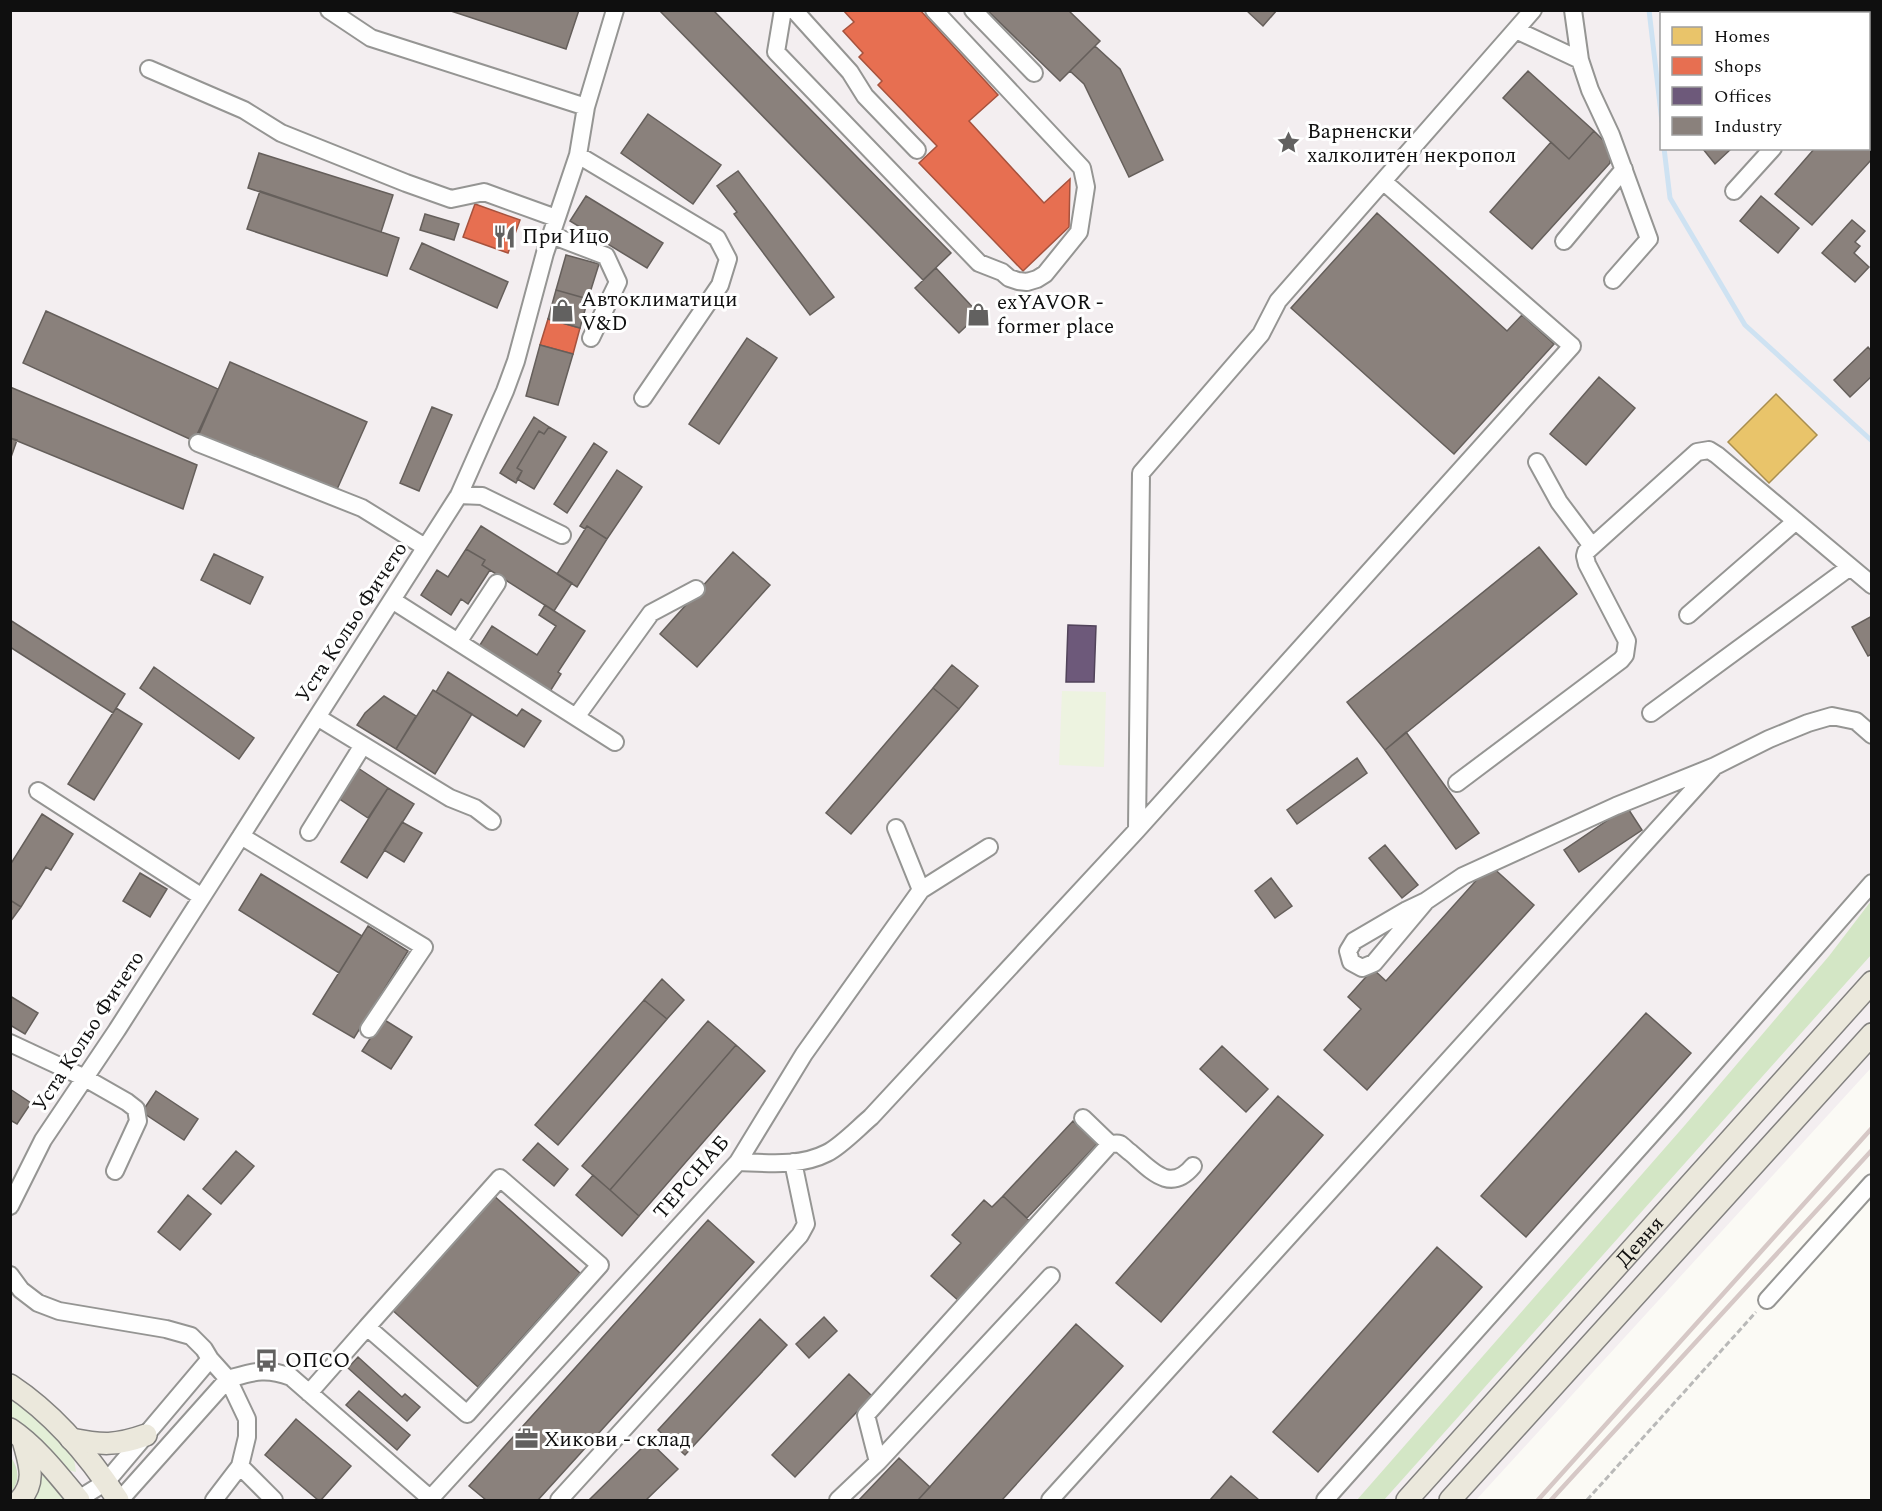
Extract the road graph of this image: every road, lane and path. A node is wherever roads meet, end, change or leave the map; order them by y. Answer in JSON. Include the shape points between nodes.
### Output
{"nodes":[{"id":1,"x":329,"y":10,"type":"edge"},
{"id":2,"x":615,"y":10,"type":"edge"},
{"id":3,"x":783,"y":10,"type":"edge"},
{"id":4,"x":794,"y":10,"type":"edge"},
{"id":5,"x":934,"y":10,"type":"edge"},
{"id":6,"x":973,"y":10,"type":"edge"},
{"id":7,"x":1533,"y":10,"type":"edge"},
{"id":8,"x":1573,"y":10,"type":"edge"},
{"id":9,"x":1516,"y":30,"type":"junction"},
{"id":10,"x":1580,"y":60,"type":"junction"},
{"id":11,"x":149,"y":69,"type":"dead end"},
{"id":12,"x":1034,"y":73,"type":"dead end"},
{"id":13,"x":586,"y":107,"type":"junction"},
{"id":14,"x":917,"y":150,"type":"dead end"},
{"id":15,"x":1771,"y":150,"type":"edge"},
{"id":16,"x":578,"y":155,"type":"junction"},
{"id":17,"x":1624,"y":169,"type":"junction"},
{"id":18,"x":1384,"y":182,"type":"junction"},
{"id":19,"x":1734,"y":190,"type":"dead end"},
{"id":20,"x":556,"y":218,"type":"junction"},
{"id":21,"x":551,"y":235,"type":"junction"},
{"id":22,"x":1564,"y":240,"type":"dead end"},
{"id":23,"x":1613,"y":280,"type":"dead end"},
{"id":24,"x":591,"y":338,"type":"dead end"},
{"id":25,"x":643,"y":398,"type":"dead end"},
{"id":26,"x":198,"y":443,"type":"dead end"},
{"id":27,"x":1537,"y":462,"type":"dead end"},
{"id":28,"x":459,"y":495,"type":"junction"},
{"id":29,"x":1796,"y":521,"type":"junction"},
{"id":30,"x":562,"y":535,"type":"dead end"},
{"id":31,"x":1592,"y":546,"type":"junction"},
{"id":32,"x":425,"y":547,"type":"junction"},
{"id":33,"x":1850,"y":567,"type":"junction"},
{"id":34,"x":497,"y":583,"type":"dead end"},
{"id":35,"x":1872,"y":585,"type":"edge"},
{"id":36,"x":696,"y":589,"type":"dead end"},
{"id":37,"x":392,"y":600,"type":"junction"},
{"id":38,"x":1688,"y":615,"type":"dead end"},
{"id":39,"x":458,"y":642,"type":"junction"},
{"id":40,"x":1651,"y":713,"type":"dead end"},
{"id":41,"x":317,"y":717,"type":"junction"},
{"id":42,"x":576,"y":717,"type":"junction"},
{"id":43,"x":1872,"y":735,"type":"edge"},
{"id":44,"x":615,"y":742,"type":"dead end"},
{"id":45,"x":363,"y":745,"type":"junction"},
{"id":46,"x":1714,"y":766,"type":"junction"},
{"id":47,"x":1457,"y":783,"type":"dead end"},
{"id":48,"x":38,"y":791,"type":"dead end"},
{"id":49,"x":492,"y":821,"type":"dead end"},
{"id":50,"x":896,"y":828,"type":"dead end"},
{"id":51,"x":1137,"y":830,"type":"junction"},
{"id":52,"x":309,"y":832,"type":"dead end"},
{"id":53,"x":241,"y":836,"type":"junction"},
{"id":54,"x":989,"y":847,"type":"dead end"},
{"id":55,"x":1872,"y":883,"type":"edge"},
{"id":56,"x":921,"y":890,"type":"junction"},
{"id":57,"x":202,"y":897,"type":"junction"},
{"id":58,"x":1426,"y":901,"type":"junction"},
{"id":59,"x":1872,"y":981,"type":"edge"},
{"id":60,"x":369,"y":1029,"type":"dead end"},
{"id":61,"x":1872,"y":1034,"type":"edge"},
{"id":62,"x":10,"y":1043,"type":"edge"},
{"id":63,"x":85,"y":1078,"type":"junction"},
{"id":64,"x":1083,"y":1118,"type":"dead end"},
{"id":65,"x":1110,"y":1144,"type":"junction"},
{"id":66,"x":738,"y":1162,"type":"junction"},
{"id":67,"x":793,"y":1162,"type":"junction"},
{"id":68,"x":1193,"y":1166,"type":"dead end"},
{"id":69,"x":115,"y":1171,"type":"dead end"},
{"id":70,"x":1872,"y":1183,"type":"edge"},
{"id":71,"x":10,"y":1206,"type":"edge"},
{"id":72,"x":10,"y":1275,"type":"edge"},
{"id":73,"x":1051,"y":1276,"type":"dead end"},
{"id":74,"x":1767,"y":1300,"type":"joint"},
{"id":75,"x":368,"y":1327,"type":"junction"},
{"id":76,"x":210,"y":1359,"type":"junction"},
{"id":77,"x":228,"y":1379,"type":"junction"},
{"id":78,"x":10,"y":1385,"type":"edge"},
{"id":79,"x":309,"y":1393,"type":"junction"},
{"id":80,"x":16,"y":1433,"type":"edge"},
{"id":81,"x":146,"y":1435,"type":"junction"},
{"id":82,"x":71,"y":1439,"type":"junction"},
{"id":83,"x":878,"y":1462,"type":"junction"},
{"id":84,"x":240,"y":1466,"type":"junction"},
{"id":85,"x":106,"y":1482,"type":"junction"},
{"id":86,"x":20,"y":1500,"type":"edge"},
{"id":87,"x":78,"y":1500,"type":"edge"},
{"id":88,"x":119,"y":1500,"type":"edge"},
{"id":89,"x":214,"y":1500,"type":"edge"},
{"id":90,"x":274,"y":1500,"type":"edge"},
{"id":91,"x":431,"y":1500,"type":"edge"},
{"id":92,"x":559,"y":1500,"type":"edge"},
{"id":93,"x":838,"y":1500,"type":"edge"},
{"id":94,"x":1050,"y":1500,"type":"edge"},
{"id":95,"x":1325,"y":1500,"type":"edge"},
{"id":96,"x":1407,"y":1500,"type":"edge"},
{"id":97,"x":1450,"y":1500,"type":"edge"},
{"id":98,"x":1587,"y":1500,"type":"edge"}],
"edges":[{"from":1,"to":13,"type":"street","via":[[371,38]]},
{"from":2,"to":13,"type":"street","name":"Уста Кольо Фичето"},
{"from":3,"to":5,"type":"street","via":[[776,52],[979,263],[1018,281],[1037,279],[1079,232],[1086,187],[1082,168]]},
{"from":4,"to":14,"type":"street","via":[[850,72],[865,96]]},
{"from":6,"to":12,"type":"street"},
{"from":7,"to":9,"type":"street"},
{"from":8,"to":10,"type":"street"},
{"from":9,"to":10,"type":"street"},
{"from":9,"to":18,"type":"street"},
{"from":10,"to":17,"type":"street"},
{"from":11,"to":20,"type":"street","via":[[243,110],[281,133],[406,183],[451,199],[484,192]]},
{"from":13,"to":16,"type":"street","name":"Уста Кольо Фичето"},
{"from":15,"to":19,"type":"street"},
{"from":16,"to":20,"type":"street","name":"Уста Кольо Фичето"},
{"from":16,"to":25,"type":"street","via":[[717,238],[728,259],[720,285]]},
{"from":17,"to":22,"type":"street"},
{"from":17,"to":23,"type":"street","via":[[1649,239]]},
{"from":18,"to":51,"type":"street","via":[[1278,301],[1261,334],[1141,473]]},
{"from":18,"to":51,"type":"street","via":[[1572,346]]},
{"from":20,"to":21,"type":"street","name":"Уста Кольо Фичето"},
{"from":21,"to":24,"type":"street","via":[[606,256],[618,282]]},
{"from":21,"to":28,"type":"street","name":"Уста Кольо Фичето","via":[[516,361]]},
{"from":26,"to":32,"type":"street","via":[[362,508]]},
{"from":27,"to":31,"type":"street","via":[[1559,502]]},
{"from":28,"to":30,"type":"street","via":[[482,496]]},
{"from":28,"to":32,"type":"street","name":"Уста Кольо Фичето"},
{"from":29,"to":31,"type":"street","via":[[1717,455],[1703,450],[1692,455]]},
{"from":29,"to":33,"type":"street"},
{"from":29,"to":38,"type":"street"},
{"from":31,"to":47,"type":"street","via":[[1586,552],[1586,560],[1627,641],[1625,655]]},
{"from":32,"to":37,"type":"street","name":"Уста Кольо Фичето"},
{"from":33,"to":35,"type":"street"},
{"from":33,"to":40,"type":"street"},
{"from":34,"to":39,"type":"street"},
{"from":36,"to":42,"type":"street","via":[[651,613]]},
{"from":37,"to":39,"type":"street"},
{"from":37,"to":41,"type":"street","name":"Уста Кольо Фичето"},
{"from":39,"to":42,"type":"street"},
{"from":41,"to":45,"type":"street"},
{"from":41,"to":53,"type":"street","name":"Уста Кольо Фичето"},
{"from":42,"to":44,"type":"street"},
{"from":43,"to":46,"type":"street","via":[[1856,722],[1832,716],[1769,739]]},
{"from":45,"to":49,"type":"street"},
{"from":45,"to":52,"type":"street"},
{"from":46,"to":58,"type":"street","via":[[1463,876]]},
{"from":46,"to":94,"type":"street"},
{"from":48,"to":57,"type":"street"},
{"from":50,"to":56,"type":"street"},
{"from":51,"to":67,"type":"street","via":[[871,1117],[828,1152]]},
{"from":53,"to":57,"type":"street","name":"Уста Кольо Фичето"},
{"from":53,"to":60,"type":"street","via":[[424,947]]},
{"from":54,"to":56,"type":"street","name":"ТЕРСНАБ"},
{"from":55,"to":95,"type":"street"},
{"from":56,"to":66,"type":"street","name":"ТЕРСНАБ","via":[[804,1054]]},
{"from":57,"to":63,"type":"street","name":"Уста Кольо Фичето"},
{"from":58,"to":58,"type":"street","via":[[1354,941],[1348,951],[1351,962],[1362,968],[1374,963]]},
{"from":59,"to":96,"type":"main road","name":"Девня"},
{"from":61,"to":97,"type":"main road","name":"Девня"},
{"from":62,"to":63,"type":"street"},
{"from":63,"to":69,"type":"street","via":[[132,1105],[138,1115]]},
{"from":63,"to":71,"type":"street","name":"Уста Кольо Фичето","via":[[43,1140]]},
{"from":64,"to":65,"type":"street"},
{"from":65,"to":68,"type":"street","via":[[1120,1144],[1163,1178],[1175,1179]]},
{"from":65,"to":83,"type":"street","via":[[866,1415]]},
{"from":66,"to":67,"type":"street"},
{"from":66,"to":91,"type":"street","name":"ТЕРСНАБ"},
{"from":67,"to":92,"type":"street","via":[[806,1224],[800,1235]]},
{"from":70,"to":74,"type":"street"},
{"from":72,"to":76,"type":"street","via":[[38,1304],[190,1336]]},
{"from":73,"to":83,"type":"street"},
{"from":74,"to":98,"type":"path"},
{"from":75,"to":75,"type":"street","via":[[466,1414],[600,1264],[500,1178]]},
{"from":75,"to":79,"type":"street"},
{"from":76,"to":77,"type":"street"},
{"from":76,"to":81,"type":"street"},
{"from":77,"to":79,"type":"street","via":[[251,1372],[277,1372],[291,1377]]},
{"from":77,"to":84,"type":"street","via":[[247,1419]]},
{"from":77,"to":88,"type":"street"},
{"from":78,"to":82,"type":"main road"},
{"from":79,"to":91,"type":"street"},
{"from":80,"to":86,"type":"main road","via":[[29,1463],[30,1482]]},
{"from":80,"to":87,"type":"main road"},
{"from":81,"to":82,"type":"main road","via":[[109,1445]]},
{"from":81,"to":85,"type":"street"},
{"from":82,"to":85,"type":"main road"},
{"from":83,"to":93,"type":"street"},
{"from":84,"to":89,"type":"street"},
{"from":84,"to":90,"type":"street"},
{"from":85,"to":87,"type":"street"},
{"from":85,"to":88,"type":"main road"}]}
